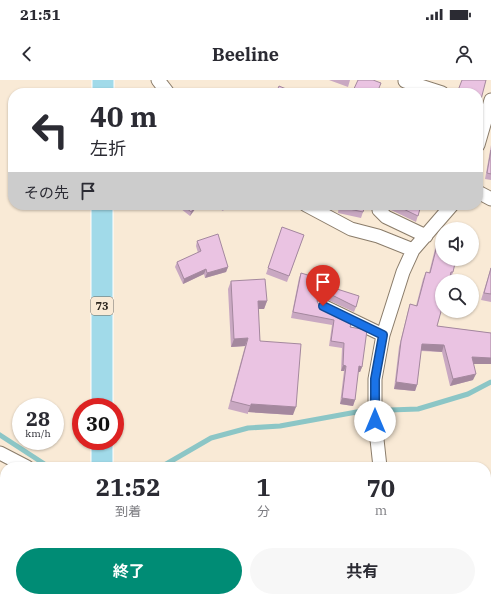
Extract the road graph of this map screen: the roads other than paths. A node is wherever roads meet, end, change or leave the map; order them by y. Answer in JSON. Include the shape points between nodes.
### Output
{"nodes":[{"id":1,"x":158,"y":80,"type":"edge"},
{"id":2,"x":405,"y":81,"type":"dead end"},
{"id":3,"x":164,"y":88,"type":"edge"},
{"id":4,"x":427,"y":88,"type":"edge"},
{"id":5,"x":486,"y":106,"type":"edge"},
{"id":6,"x":483,"y":121,"type":"edge"},
{"id":7,"x":102,"y":210,"type":"edge"},
{"id":8,"x":316,"y":210,"type":"edge"},
{"id":9,"x":379,"y":210,"type":"edge"},
{"id":10,"x":448,"y":210,"type":"edge"},
{"id":11,"x":426,"y":236,"type":"junction"},
{"id":12,"x":413,"y":250,"type":"junction"},
{"id":13,"x":323,"y":306,"type":"edge"},
{"id":14,"x":383,"y":335,"type":"junction"},
{"id":15,"x":102,"y":398,"type":"edge"},
{"id":16,"x":102,"y":450,"type":"edge"},
{"id":17,"x":0,"y":453,"type":"edge"},
{"id":18,"x":17,"y":462,"type":"edge"},
{"id":19,"x":102,"y":462,"type":"edge"},
{"id":20,"x":379,"y":462,"type":"edge"}],
"edges":[{"from":1,"to":3,"type":"street"},
{"from":2,"to":4,"type":"street"},
{"from":5,"to":6,"type":"street"},
{"from":7,"to":15,"type":"main road","number":"73"},
{"from":8,"to":12,"type":"street","via":[[351,228]]},
{"from":9,"to":11,"type":"street","via":[[386,217]]},
{"from":10,"to":11,"type":"street"},
{"from":11,"to":12,"type":"street"},
{"from":12,"to":14,"type":"street","via":[[403,272]]},
{"from":13,"to":14,"type":"street"},
{"from":14,"to":20,"type":"street","via":[[375,379],[375,421]]},
{"from":16,"to":19,"type":"main road"},
{"from":17,"to":18,"type":"street"}]}
